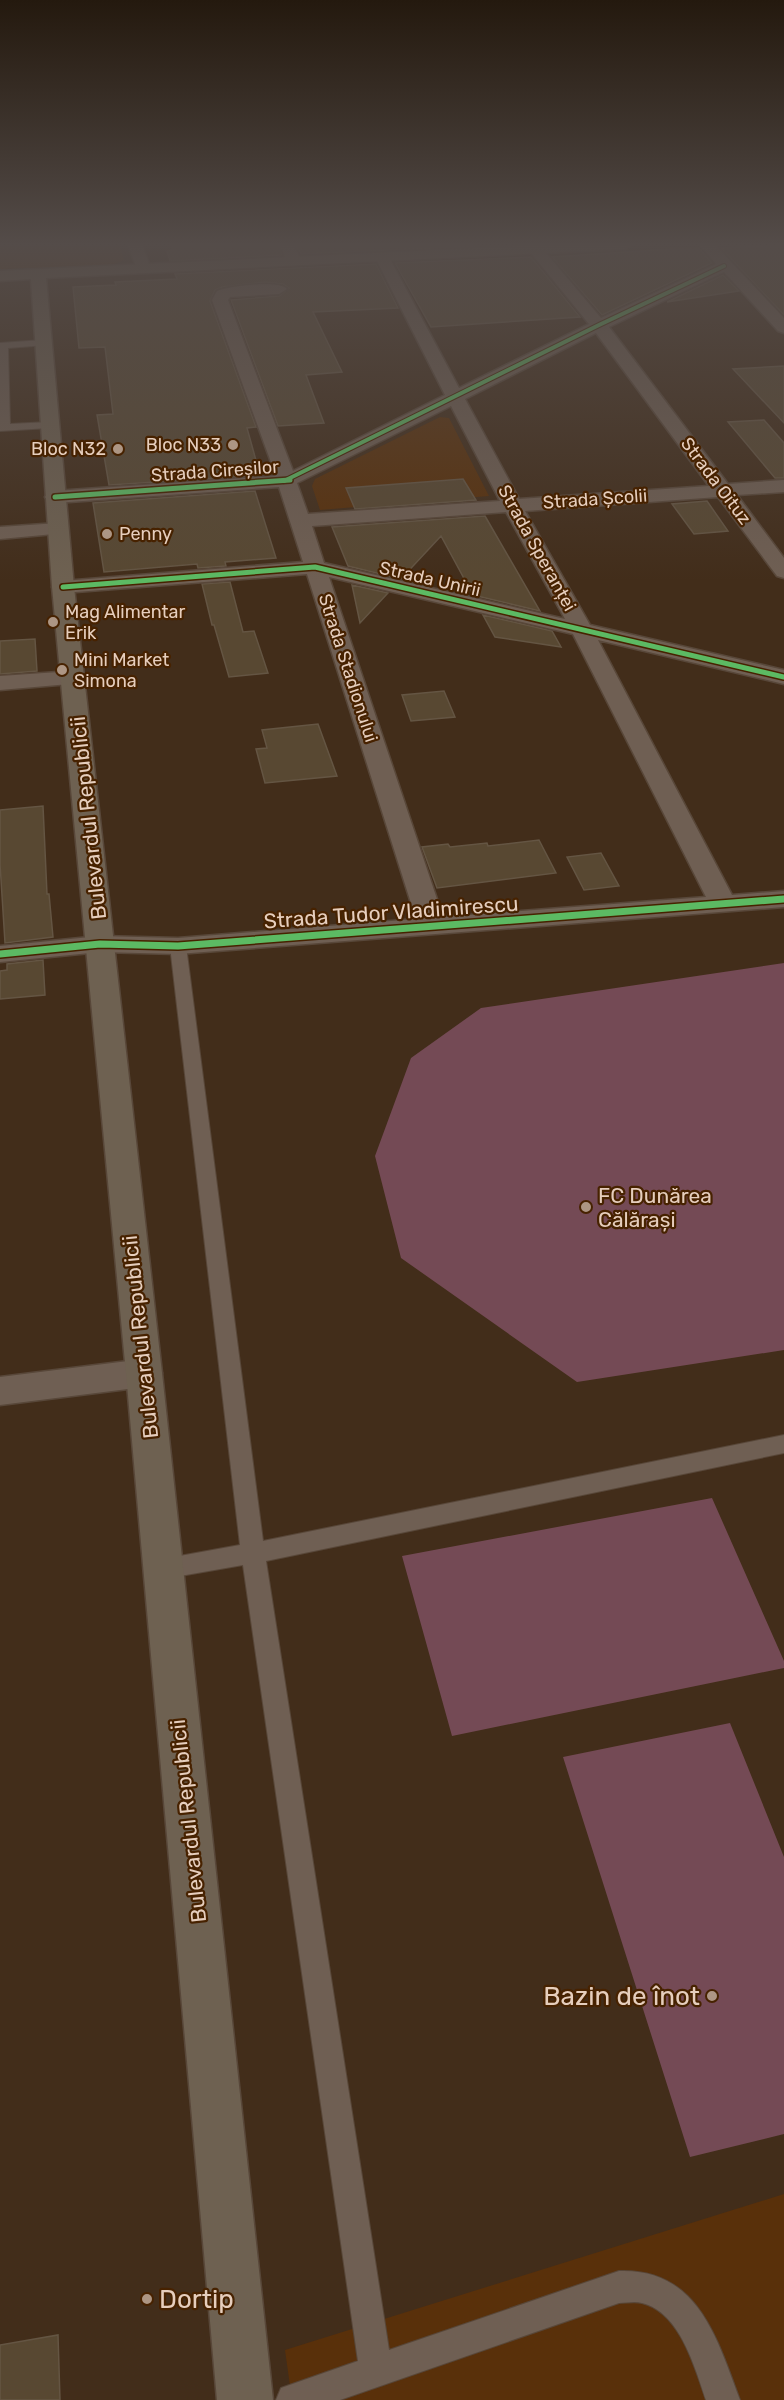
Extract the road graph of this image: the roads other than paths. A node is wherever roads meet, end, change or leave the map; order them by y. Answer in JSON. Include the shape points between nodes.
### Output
{"nodes":[{"id":1,"x":1,"y":357,"type":"edge"},
{"id":2,"x":44,"y":357,"type":"edge"},
{"id":3,"x":241,"y":357,"type":"edge"},
{"id":4,"x":433,"y":357,"type":"edge"},
{"id":5,"x":537,"y":357,"type":"edge"},
{"id":6,"x":622,"y":357,"type":"edge"},
{"id":7,"x":455,"y":398,"type":"junction"},
{"id":8,"x":49,"y":425,"type":"junction"},
{"id":9,"x":2,"y":428,"type":"edge"},
{"id":10,"x":287,"y":481,"type":"junction"},
{"id":11,"x":784,"y":486,"type":"edge"},
{"id":12,"x":723,"y":491,"type":"junction"},
{"id":13,"x":512,"y":505,"type":"junction"},
{"id":14,"x":56,"y":513,"type":"junction"},
{"id":15,"x":299,"y":521,"type":"junction"},
{"id":16,"x":0,"y":533,"type":"edge"},
{"id":17,"x":315,"y":567,"type":"junction"},
{"id":18,"x":784,"y":572,"type":"edge"},
{"id":19,"x":63,"y":587,"type":"junction"},
{"id":20,"x":582,"y":630,"type":"junction"},
{"id":21,"x":784,"y":677,"type":"edge"},
{"id":22,"x":73,"y":678,"type":"junction"},
{"id":23,"x":0,"y":683,"type":"edge"},
{"id":24,"x":784,"y":900,"type":"edge"},
{"id":25,"x":723,"y":904,"type":"junction"},
{"id":26,"x":433,"y":928,"type":"junction"},
{"id":27,"x":100,"y":944,"type":"junction"},
{"id":28,"x":178,"y":946,"type":"junction"},
{"id":29,"x":0,"y":954,"type":"edge"},
{"id":30,"x":144,"y":1373,"type":"junction"},
{"id":31,"x":0,"y":1391,"type":"edge"},
{"id":32,"x":784,"y":1444,"type":"edge"},
{"id":33,"x":253,"y":1553,"type":"junction"},
{"id":34,"x":163,"y":1569,"type":"junction"},
{"id":35,"x":376,"y":2371,"type":"junction"},
{"id":36,"x":245,"y":2400,"type":"edge"},
{"id":37,"x":293,"y":2400,"type":"edge"},
{"id":38,"x":723,"y":2400,"type":"edge"}],
"edges":[{"from":1,"to":9,"type":"lane"},
{"from":2,"to":8,"type":"main road","name":"Bulevardul Republicii"},
{"from":3,"to":10,"type":"street","name":"Strada Stadionului"},
{"from":4,"to":7,"type":"street","name":"Strada Speranței"},
{"from":5,"to":7,"type":"street","name":"Strada Cireșilor"},
{"from":6,"to":12,"type":"street","name":"Strada Oituz"},
{"from":7,"to":10,"type":"street","name":"Strada Cireșilor"},
{"from":7,"to":13,"type":"street","name":"Strada Speranței"},
{"from":8,"to":9,"type":"lane"},
{"from":8,"to":14,"type":"main road","name":"Bulevardul Republicii"},
{"from":10,"to":14,"type":"street","name":"Strada Cireșilor"},
{"from":10,"to":15,"type":"street","name":"Strada Stadionului"},
{"from":11,"to":12,"type":"street","name":"Strada Școlii"},
{"from":12,"to":13,"type":"street","name":"Strada Școlii"},
{"from":12,"to":18,"type":"street","name":"Strada Oituz"},
{"from":13,"to":15,"type":"street","name":"Strada Școlii"},
{"from":13,"to":20,"type":"street","name":"Strada Speranței"},
{"from":14,"to":16,"type":"street","name":"Strada Cireșilor"},
{"from":14,"to":19,"type":"main road","name":"Bulevardul Republicii"},
{"from":15,"to":17,"type":"street","name":"Strada Stadionului"},
{"from":17,"to":19,"type":"street","name":"Strada Unirii"},
{"from":17,"to":20,"type":"street","name":"Strada Unirii"},
{"from":17,"to":26,"type":"street","name":"Strada Stadionului"},
{"from":19,"to":22,"type":"main road","name":"Bulevardul Republicii"},
{"from":20,"to":21,"type":"street","name":"Strada Unirii"},
{"from":20,"to":25,"type":"street","name":"Strada Speranței"},
{"from":22,"to":23,"type":"street"},
{"from":22,"to":27,"type":"main road","name":"Bulevardul Republicii"},
{"from":24,"to":25,"type":"street","name":"Strada Tudor Vladimirescu"},
{"from":25,"to":26,"type":"street","name":"Strada Tudor Vladimirescu"},
{"from":26,"to":28,"type":"street","name":"Strada Tudor Vladimirescu"},
{"from":27,"to":28,"type":"street","name":"Strada Tudor Vladimirescu"},
{"from":27,"to":29,"type":"street","name":"Strada Tudor Vladimirescu"},
{"from":27,"to":30,"type":"main road","name":"Bulevardul Republicii"},
{"from":28,"to":33,"type":"lane"},
{"from":30,"to":31,"type":"street"},
{"from":30,"to":34,"type":"main road","name":"Bulevardul Republicii"},
{"from":32,"to":33,"type":"lane"},
{"from":33,"to":34,"type":"lane"},
{"from":33,"to":35,"type":"lane"},
{"from":34,"to":36,"type":"main road","name":"Bulevardul Republicii"},
{"from":35,"to":37,"type":"lane"},
{"from":35,"to":38,"type":"lane","via":[[619,2287],[641,2287],[673,2301],[697,2329]]}]}
